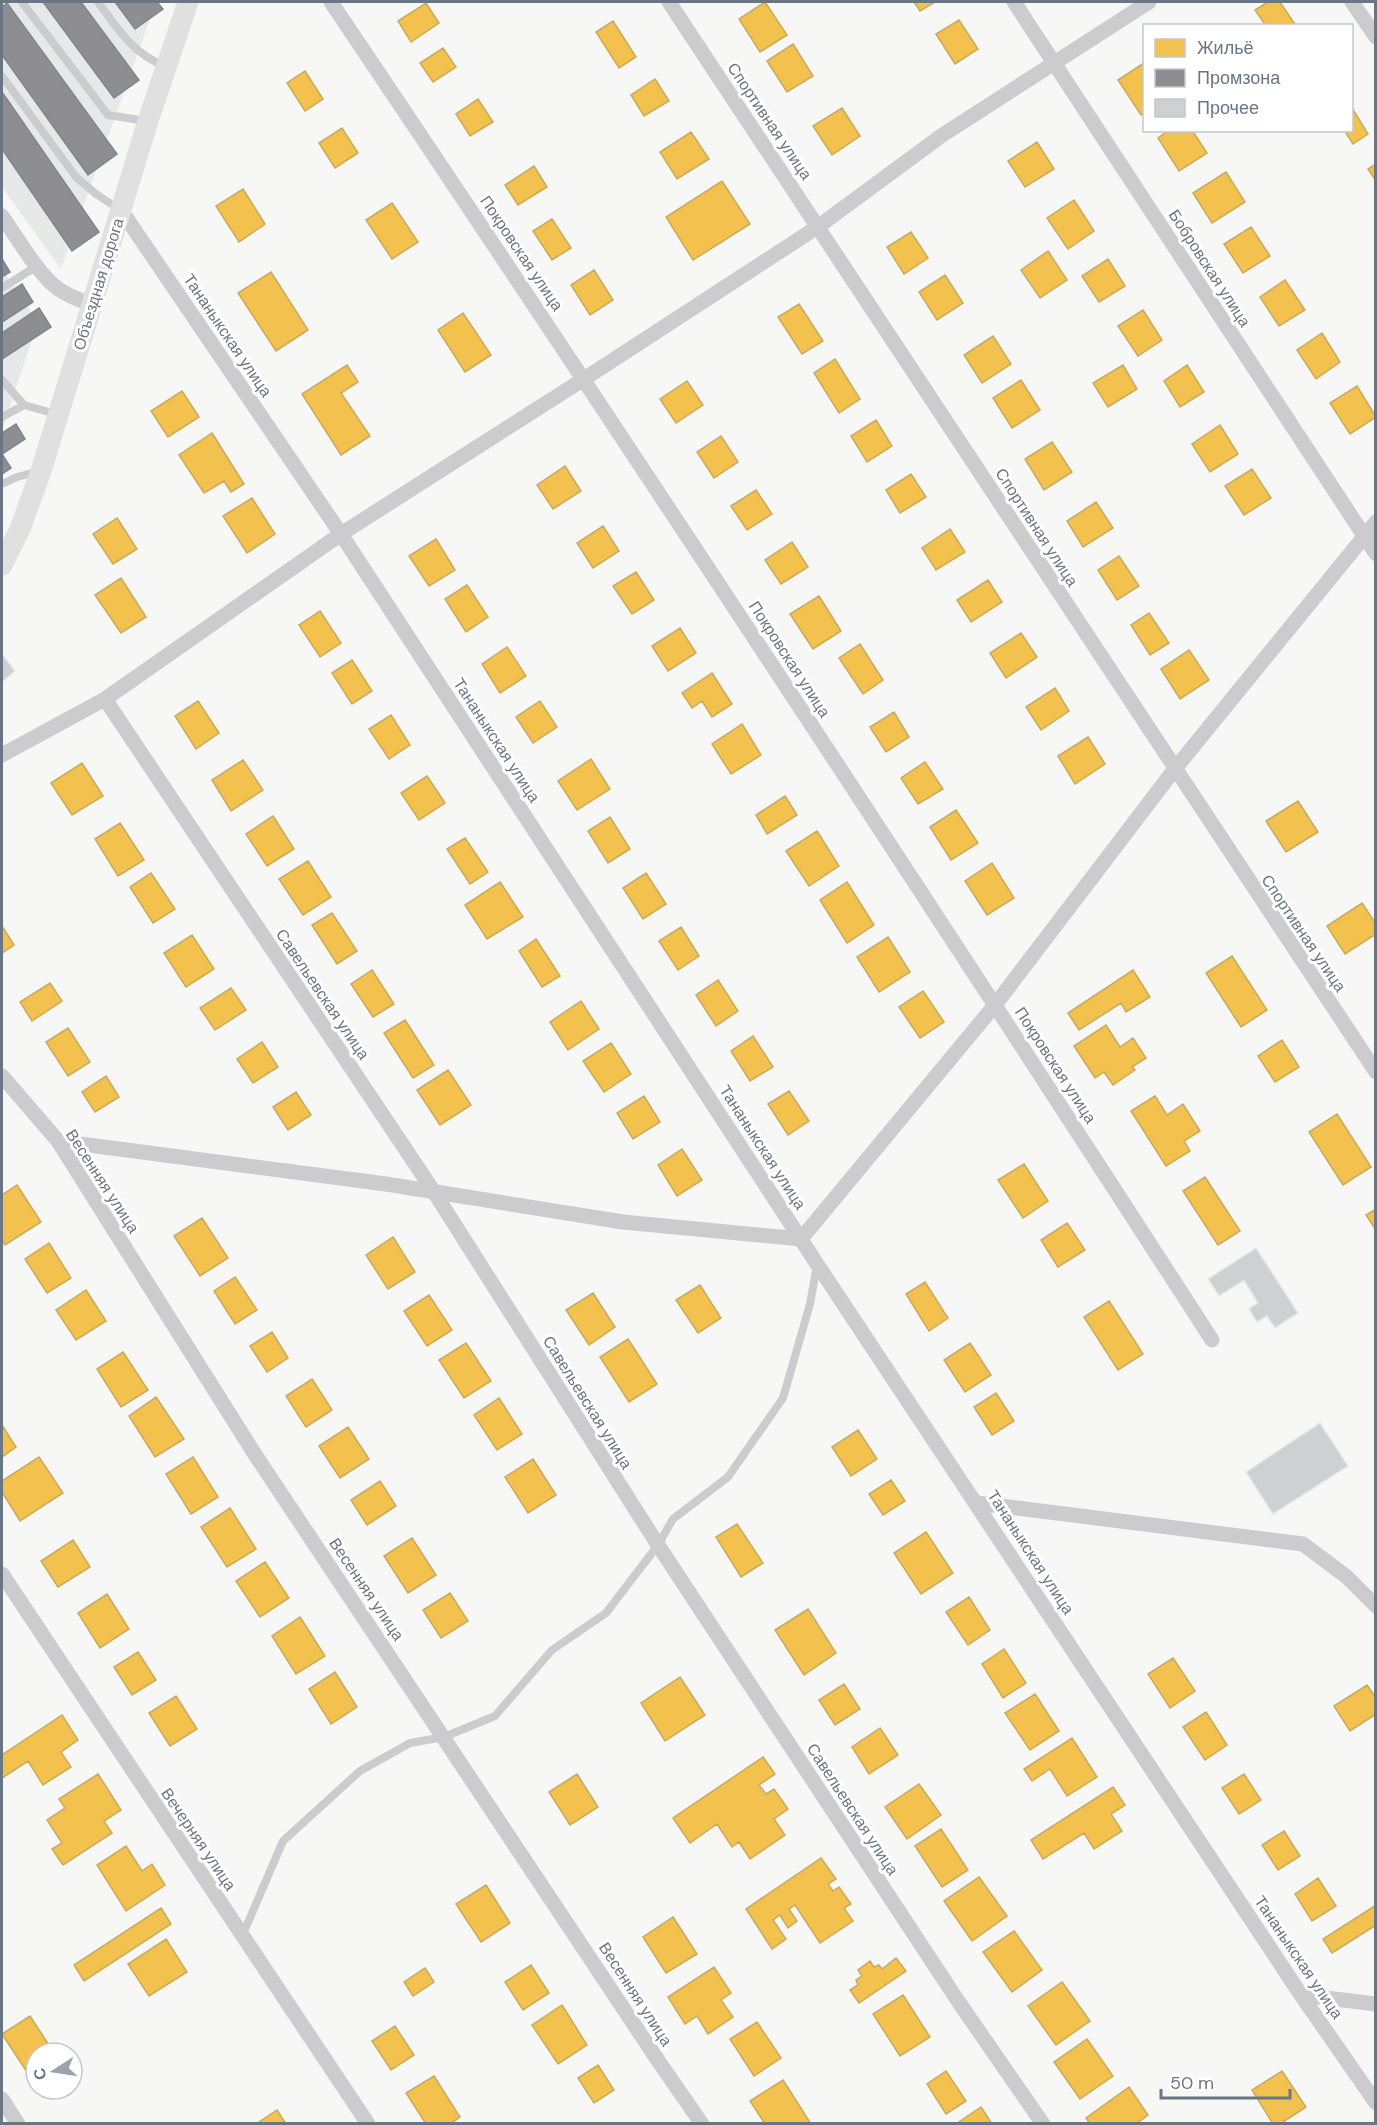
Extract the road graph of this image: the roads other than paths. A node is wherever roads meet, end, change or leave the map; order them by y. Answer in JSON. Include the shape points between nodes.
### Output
{"nodes":[{"id":1,"x":21,"y":2,"type":"edge"},
{"id":2,"x":98,"y":2,"type":"edge"},
{"id":3,"x":188,"y":2,"type":"edge"},
{"id":4,"x":331,"y":2,"type":"edge"},
{"id":5,"x":669,"y":2,"type":"edge"},
{"id":6,"x":1014,"y":2,"type":"edge"},
{"id":7,"x":1149,"y":2,"type":"edge"},
{"id":8,"x":1352,"y":2,"type":"edge"},
{"id":9,"x":1376,"y":37,"type":"edge"},
{"id":10,"x":1054,"y":64,"type":"junction"},
{"id":11,"x":166,"y":67,"type":"junction"},
{"id":12,"x":2,"y":76,"type":"edge"},
{"id":13,"x":148,"y":121,"type":"junction"},
{"id":14,"x":121,"y":210,"type":"junction"},
{"id":15,"x":2,"y":216,"type":"edge"},
{"id":16,"x":819,"y":226,"type":"junction"},
{"id":17,"x":37,"y":266,"type":"junction"},
{"id":18,"x":2,"y":288,"type":"edge"},
{"id":19,"x":91,"y":304,"type":"junction"},
{"id":20,"x":584,"y":379,"type":"junction"},
{"id":21,"x":2,"y":380,"type":"edge"},
{"id":22,"x":24,"y":405,"type":"junction"},
{"id":23,"x":58,"y":415,"type":"junction"},
{"id":24,"x":2,"y":417,"type":"edge"},
{"id":25,"x":41,"y":471,"type":"junction"},
{"id":26,"x":2,"y":484,"type":"edge"},
{"id":27,"x":1376,"y":522,"type":"edge"},
{"id":28,"x":341,"y":534,"type":"junction"},
{"id":29,"x":1364,"y":537,"type":"junction"},
{"id":30,"x":1376,"y":554,"type":"edge"},
{"id":31,"x":2,"y":565,"type":"edge"},
{"id":32,"x":105,"y":699,"type":"junction"},
{"id":33,"x":2,"y":755,"type":"edge"},
{"id":34,"x":1174,"y":770,"type":"junction"},
{"id":35,"x":995,"y":1005,"type":"junction"},
{"id":36,"x":1376,"y":1072,"type":"edge"},
{"id":37,"x":2,"y":1076,"type":"edge"},
{"id":38,"x":58,"y":1141,"type":"junction"},
{"id":39,"x":434,"y":1192,"type":"junction"},
{"id":40,"x":801,"y":1239,"type":"junction"},
{"id":41,"x":817,"y":1264,"type":"junction"},
{"id":42,"x":1212,"y":1340,"type":"dead end"},
{"id":43,"x":977,"y":1503,"type":"junction"},
{"id":44,"x":658,"y":1545,"type":"junction"},
{"id":45,"x":2,"y":1574,"type":"edge"},
{"id":46,"x":1376,"y":1606,"type":"edge"},
{"id":47,"x":444,"y":1737,"type":"junction"},
{"id":48,"x":242,"y":1935,"type":"junction"},
{"id":49,"x":1301,"y":1995,"type":"junction"},
{"id":50,"x":1376,"y":2004,"type":"edge"},
{"id":51,"x":2,"y":2099,"type":"edge"},
{"id":52,"x":1376,"y":2103,"type":"edge"},
{"id":53,"x":18,"y":2124,"type":"edge"},
{"id":54,"x":368,"y":2124,"type":"edge"},
{"id":55,"x":702,"y":2124,"type":"edge"},
{"id":56,"x":1043,"y":2124,"type":"edge"}],
"edges":[{"from":1,"to":13,"type":"lane","via":[[108,115]]},
{"from":2,"to":11,"type":"lane","via":[[129,44],[147,59]]},
{"from":3,"to":11,"type":"main road","name":"Объездная дорога"},
{"from":4,"to":20,"type":"street","name":"Покровская улица"},
{"from":5,"to":16,"type":"street","name":"Спортивная улица"},
{"from":6,"to":10,"type":"street","name":"Бобровская улица"},
{"from":7,"to":10,"type":"street"},
{"from":8,"to":9,"type":"street"},
{"from":10,"to":16,"type":"street","via":[[941,136]]},
{"from":10,"to":29,"type":"street","name":"Бобровская улица"},
{"from":11,"to":13,"type":"main road","name":"Объездная дорога"},
{"from":12,"to":14,"type":"lane","via":[[76,177]]},
{"from":13,"to":14,"type":"main road","name":"Объездная дорога"},
{"from":14,"to":19,"type":"main road","name":"Объездная дорога"},
{"from":14,"to":28,"type":"street","name":"Тананыкская улица"},
{"from":15,"to":17,"type":"street"},
{"from":16,"to":20,"type":"street"},
{"from":16,"to":34,"type":"street","name":"Спортивная улица"},
{"from":17,"to":18,"type":"lane"},
{"from":17,"to":19,"type":"street","via":[[54,286]]},
{"from":19,"to":23,"type":"main road","name":"Объездная дорога"},
{"from":20,"to":28,"type":"street"},
{"from":20,"to":35,"type":"street","name":"Покровская улица"},
{"from":21,"to":22,"type":"lane"},
{"from":22,"to":23,"type":"lane"},
{"from":22,"to":24,"type":"lane"},
{"from":23,"to":25,"type":"main road","name":"Объездная дорога"},
{"from":25,"to":26,"type":"lane"},
{"from":25,"to":31,"type":"main road","name":"Объездная дорога"},
{"from":27,"to":29,"type":"street"},
{"from":28,"to":32,"type":"street"},
{"from":28,"to":40,"type":"street","name":"Тананыкская улица"},
{"from":29,"to":30,"type":"street","name":"Бобровская улица"},
{"from":29,"to":34,"type":"street"},
{"from":32,"to":33,"type":"street"},
{"from":32,"to":39,"type":"street","name":"Савельевская улица"},
{"from":34,"to":35,"type":"street"},
{"from":34,"to":36,"type":"street","name":"Спортивная улица"},
{"from":35,"to":40,"type":"street"},
{"from":35,"to":42,"type":"street","name":"Покровская улица"},
{"from":37,"to":38,"type":"street","name":"Весенняя улица"},
{"from":38,"to":39,"type":"street"},
{"from":38,"to":47,"type":"street","name":"Весенняя улица","via":[[254,1453]]},
{"from":39,"to":40,"type":"street","via":[[623,1222]]},
{"from":39,"to":44,"type":"street","name":"Савельевская улица"},
{"from":40,"to":41,"type":"street","name":"Тананыкская улица"},
{"from":41,"to":43,"type":"street","name":"Тананыкская улица"},
{"from":41,"to":44,"type":"lane","via":[[810,1304],[783,1398],[728,1477],[673,1519]]},
{"from":43,"to":46,"type":"street","via":[[1303,1544],[1347,1577]]},
{"from":43,"to":49,"type":"street","name":"Тананыкская улица"},
{"from":44,"to":47,"type":"lane","via":[[606,1613],[552,1650],[495,1716]]},
{"from":44,"to":56,"type":"street","name":"Савельевская улица"},
{"from":45,"to":48,"type":"street","name":"Вечерняя улица"},
{"from":47,"to":48,"type":"lane","via":[[410,1743],[360,1771],[283,1841]]},
{"from":47,"to":55,"type":"street","name":"Весенняя улица"},
{"from":48,"to":54,"type":"street","name":"Вечерняя улица"},
{"from":49,"to":50,"type":"street"},
{"from":49,"to":52,"type":"street","name":"Тананыкская улица"},
{"from":51,"to":53,"type":"street"}]}
